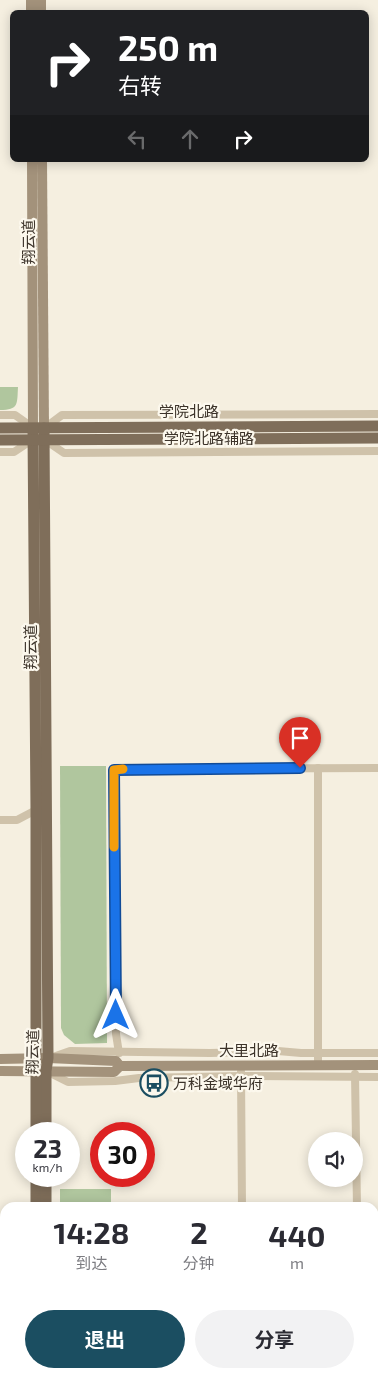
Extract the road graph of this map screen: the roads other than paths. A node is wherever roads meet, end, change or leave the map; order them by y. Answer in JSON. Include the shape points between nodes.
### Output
{"nodes":[{"id":1,"x":32,"y":162,"type":"edge"},
{"id":2,"x":42,"y":162,"type":"edge"},
{"id":3,"x":378,"y":414,"type":"edge"},
{"id":4,"x":0,"y":415,"type":"edge"},
{"id":5,"x":130,"y":421,"type":"junction"},
{"id":6,"x":378,"y":426,"type":"edge"},
{"id":7,"x":0,"y":428,"type":"edge"},
{"id":8,"x":38,"y":434,"type":"junction"},
{"id":9,"x":378,"y":438,"type":"edge"},
{"id":10,"x":0,"y":440,"type":"edge"},
{"id":11,"x":0,"y":452,"type":"edge"},
{"id":12,"x":378,"y":452,"type":"edge"},
{"id":13,"x":318,"y":768,"type":"junction"},
{"id":14,"x":378,"y":768,"type":"edge"},
{"id":15,"x":36,"y":810,"type":"junction"},
{"id":16,"x":0,"y":820,"type":"edge"},
{"id":17,"x":119,"y":1053,"type":"junction"},
{"id":18,"x":318,"y":1053,"type":"junction"},
{"id":19,"x":378,"y":1053,"type":"edge"},
{"id":20,"x":36,"y":1058,"type":"junction"},
{"id":21,"x":48,"y":1058,"type":"junction"},
{"id":22,"x":0,"y":1059,"type":"edge"},
{"id":23,"x":318,"y":1065,"type":"junction"},
{"id":24,"x":356,"y":1065,"type":"junction"},
{"id":25,"x":378,"y":1065,"type":"edge"},
{"id":26,"x":120,"y":1066,"type":"junction"},
{"id":27,"x":0,"y":1071,"type":"edge"},
{"id":28,"x":41,"y":1071,"type":"junction"},
{"id":29,"x":241,"y":1071,"type":"junction"},
{"id":30,"x":355,"y":1077,"type":"junction"},
{"id":31,"x":378,"y":1077,"type":"edge"},
{"id":32,"x":37,"y":1122,"type":"edge"},
{"id":33,"x":45,"y":1122,"type":"edge"},
{"id":34,"x":36,"y":1187,"type":"edge"},
{"id":35,"x":46,"y":1187,"type":"edge"},
{"id":36,"x":36,"y":1202,"type":"edge"},
{"id":37,"x":46,"y":1202,"type":"edge"},
{"id":38,"x":242,"y":1202,"type":"edge"},
{"id":39,"x":357,"y":1202,"type":"edge"}],
"edges":[{"from":1,"to":8,"type":"main road","name":"翔云道"},
{"from":2,"to":8,"type":"main road","name":"翔云道"},
{"from":3,"to":5,"type":"street","name":"学院北路辅路"},
{"from":4,"to":8,"type":"street","name":"学院北路辅路","via":[[15,415]]},
{"from":5,"to":6,"type":"main road","name":"学院北路"},
{"from":5,"to":8,"type":"main road","name":"学院北路"},
{"from":7,"to":8,"type":"main road","name":"学院北路"},
{"from":8,"to":9,"type":"main road","name":"学院北路"},
{"from":8,"to":10,"type":"main road","name":"学院北路"},
{"from":8,"to":11,"type":"street","via":[[14,452]]},
{"from":8,"to":12,"type":"street","name":"学院北路辅路","via":[[64,453]]},
{"from":8,"to":15,"type":"main road","name":"翔云道"},
{"from":8,"to":21,"type":"main road","name":"翔云道"},
{"from":13,"to":14,"type":"street"},
{"from":13,"to":17,"type":"street","via":[[114,770],[116,1034]]},
{"from":13,"to":18,"type":"street"},
{"from":15,"to":16,"type":"street","via":[[17,820]]},
{"from":15,"to":20,"type":"main road","name":"翔云道"},
{"from":17,"to":18,"type":"street"},
{"from":17,"to":21,"type":"street","via":[[70,1051]]},
{"from":18,"to":19,"type":"street"},
{"from":18,"to":23,"type":"street"},
{"from":20,"to":21,"type":"main road","name":"大里北路"},
{"from":20,"to":22,"type":"main road","name":"大里北路"},
{"from":20,"to":28,"type":"main road","name":"翔云道"},
{"from":21,"to":26,"type":"main road","name":"大里北路","via":[[116,1061]]},
{"from":21,"to":28,"type":"main road","name":"翔云道"},
{"from":23,"to":24,"type":"main road","name":"大里北路"},
{"from":23,"to":29,"type":"main road","name":"大里北路"},
{"from":24,"to":25,"type":"main road","name":"大里北路"},
{"from":24,"to":30,"type":"street"},
{"from":26,"to":28,"type":"main road","name":"大里北路","via":[[114,1072]]},
{"from":26,"to":29,"type":"main road","name":"大里北路"},
{"from":27,"to":28,"type":"main road","name":"大里北路"},
{"from":28,"to":29,"type":"street","via":[[68,1082]]},
{"from":28,"to":32,"type":"main road","name":"翔云道"},
{"from":28,"to":33,"type":"main road","name":"翔云道"},
{"from":29,"to":30,"type":"street"},
{"from":29,"to":38,"type":"street"},
{"from":30,"to":31,"type":"street"},
{"from":30,"to":39,"type":"street"},
{"from":34,"to":36,"type":"main road"},
{"from":35,"to":37,"type":"main road"}]}
